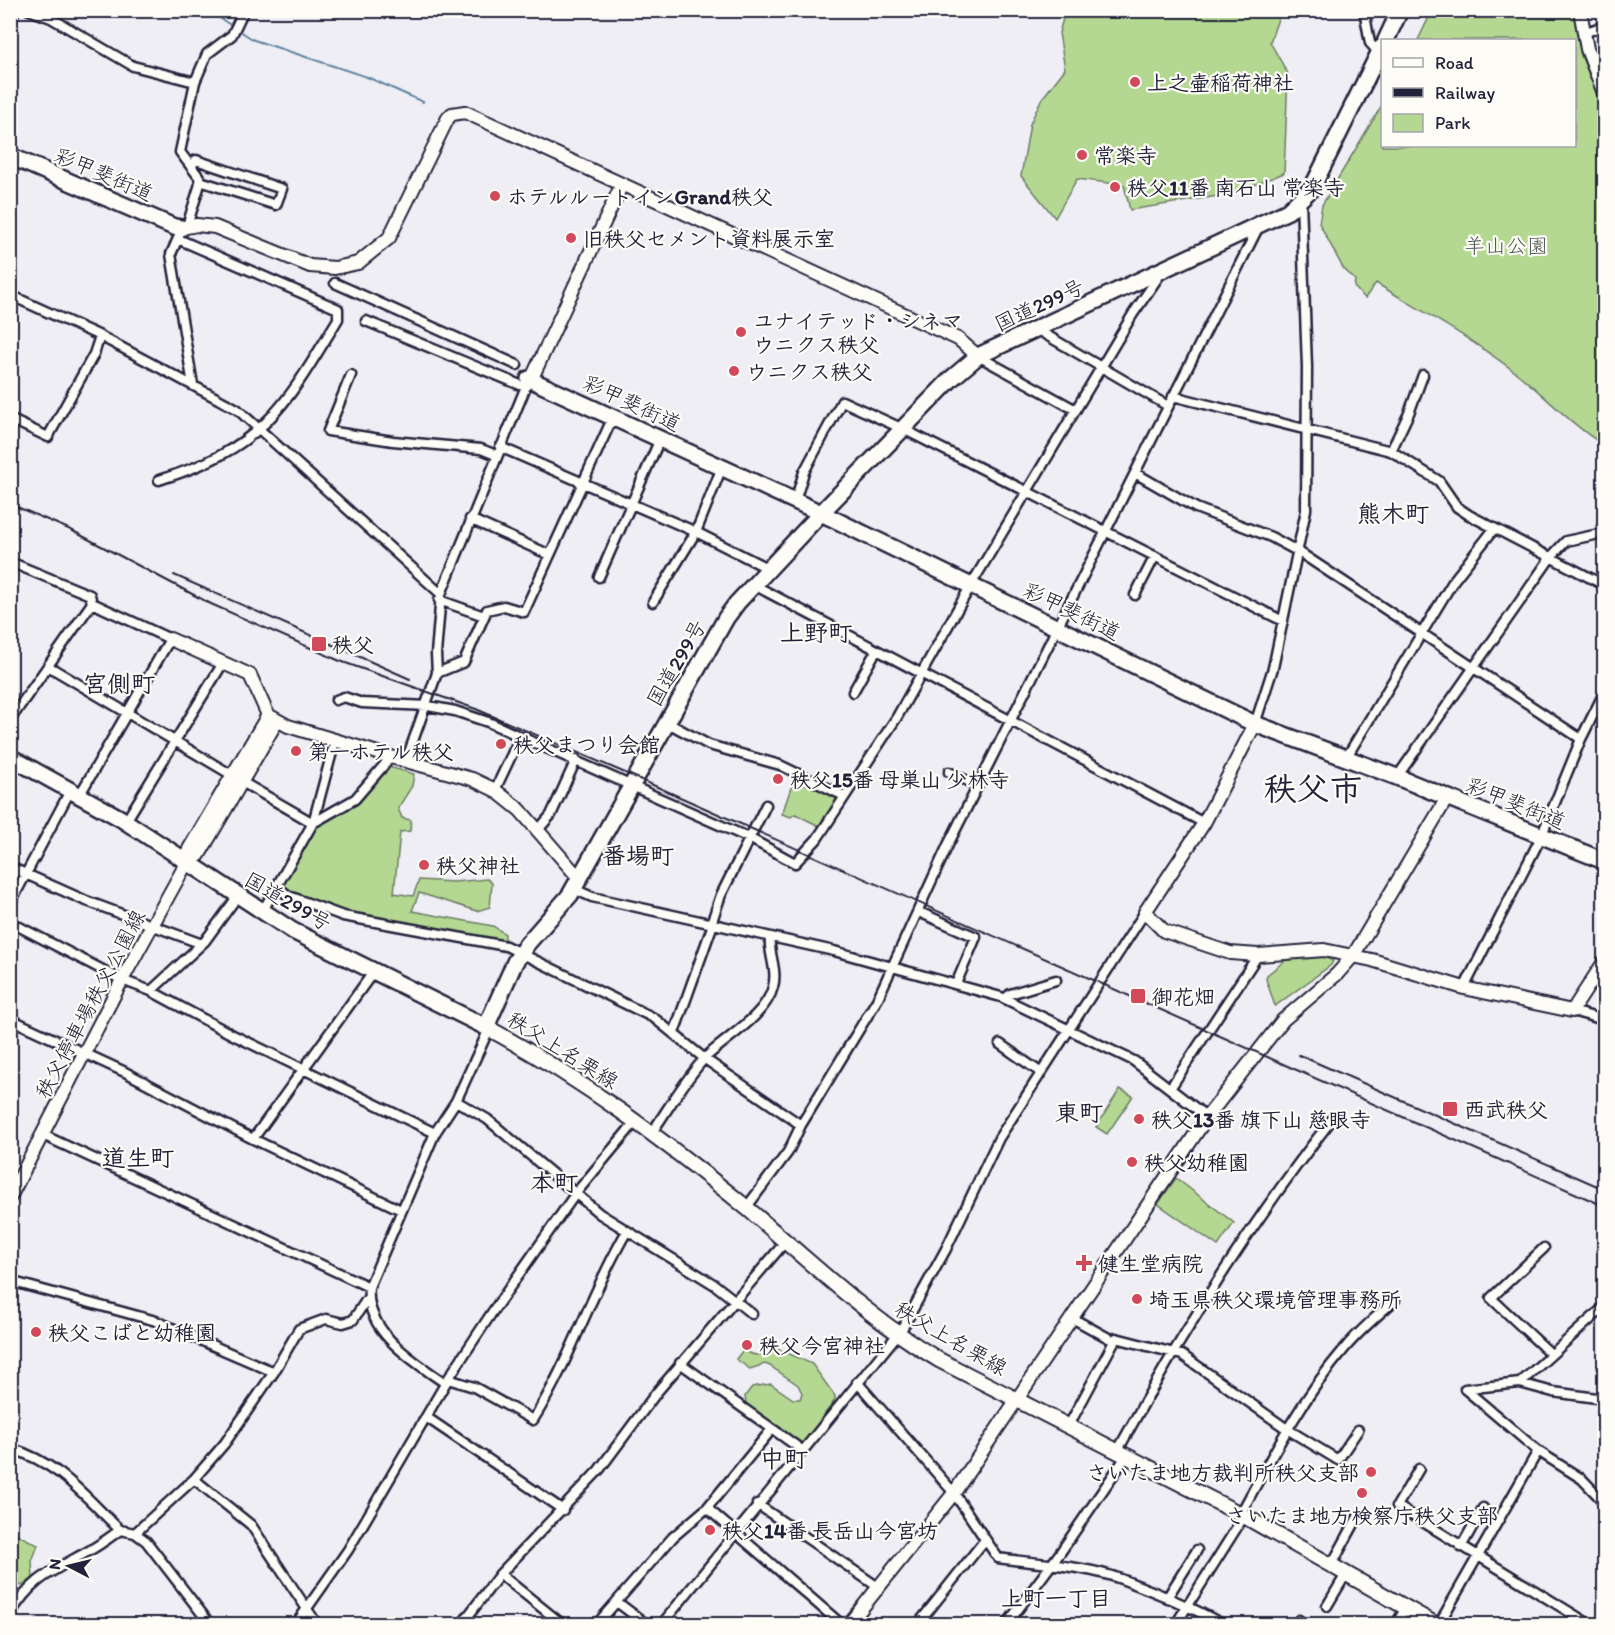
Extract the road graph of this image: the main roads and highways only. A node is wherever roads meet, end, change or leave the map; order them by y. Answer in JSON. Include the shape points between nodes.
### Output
{"nodes":[{"id":1,"x":1400,"y":10,"type":"edge"},
{"id":2,"x":1387,"y":39,"type":"edge"},
{"id":3,"x":1381,"y":51,"type":"edge"},
{"id":4,"x":10,"y":156,"type":"edge"},
{"id":5,"x":182,"y":231,"type":"road end"},
{"id":6,"x":528,"y":382,"type":"road end"},
{"id":7,"x":821,"y":513,"type":"junction"},
{"id":8,"x":10,"y":757,"type":"edge"},
{"id":9,"x":1605,"y":861,"type":"edge"},
{"id":10,"x":487,"y":1028,"type":"junction"},
{"id":11,"x":1437,"y":1624,"type":"edge"}],
"edges":[{"from":1,"to":2,"type":"highway","name":"国道299号"},
{"from":3,"to":7,"type":"highway","name":"国道299号","via":[[1320,174],[1288,211],[978,356]]},
{"from":4,"to":5,"type":"highway","name":"彩甲斐街道"},
{"from":6,"to":7,"type":"highway","name":"彩甲斐街道"},
{"from":7,"to":9,"type":"highway","name":"彩甲斐街道","via":[[1255,724]]},
{"from":7,"to":10,"type":"highway","name":"国道299号","via":[[726,618],[577,883],[520,954]]},
{"from":8,"to":10,"type":"highway","name":"国道299号","via":[[126,822],[261,913]]},
{"from":10,"to":11,"type":"main road","name":"秩父上名栗線","via":[[538,1055],[635,1122],[746,1208],[897,1335],[1242,1515]]}]}
